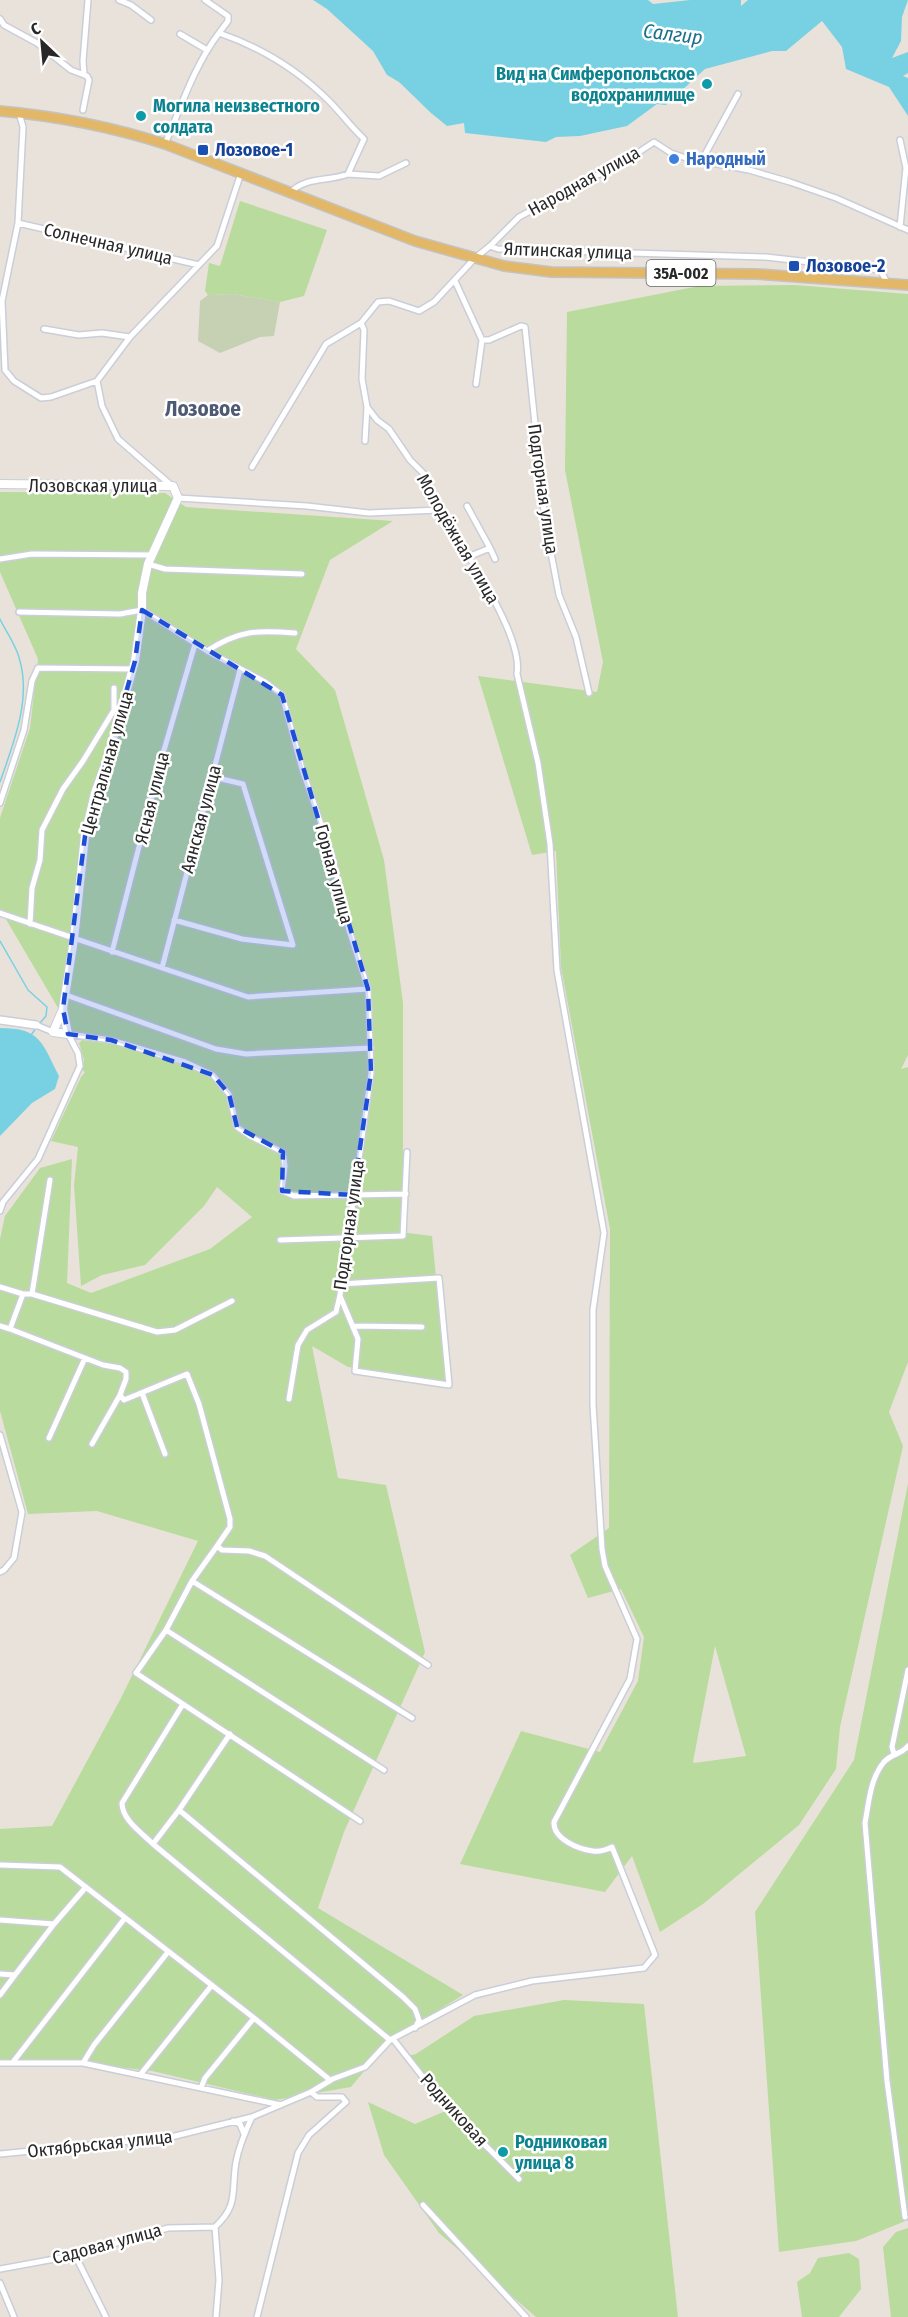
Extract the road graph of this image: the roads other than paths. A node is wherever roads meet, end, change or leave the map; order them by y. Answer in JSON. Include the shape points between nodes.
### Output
{"nodes":[{"id":1,"x":88,"y":0,"type":"edge"},
{"id":2,"x":119,"y":0,"type":"edge"},
{"id":3,"x":205,"y":0,"type":"edge"},
{"id":4,"x":0,"y":19,"type":"edge"},
{"id":5,"x":151,"y":20,"type":"dead end"},
{"id":6,"x":219,"y":33,"type":"junction"},
{"id":7,"x":180,"y":34,"type":"dead end"},
{"id":8,"x":207,"y":50,"type":"junction"},
{"id":9,"x":84,"y":75,"type":"junction"},
{"id":10,"x":738,"y":94,"type":"dead end"},
{"id":11,"x":83,"y":110,"type":"dead end"},
{"id":12,"x":0,"y":111,"type":"edge"},
{"id":13,"x":20,"y":113,"type":"junction"},
{"id":14,"x":900,"y":140,"type":"dead end"},
{"id":15,"x":165,"y":144,"type":"junction"},
{"id":16,"x":702,"y":160,"type":"junction"},
{"id":17,"x":406,"y":164,"type":"dead end"},
{"id":18,"x":241,"y":173,"type":"junction"},
{"id":19,"x":348,"y":174,"type":"junction"},
{"id":20,"x":290,"y":194,"type":"junction"},
{"id":21,"x":18,"y":223,"type":"junction"},
{"id":22,"x":900,"y":226,"type":"junction"},
{"id":23,"x":908,"y":230,"type":"edge"},
{"id":24,"x":490,"y":246,"type":"junction"},
{"id":25,"x":475,"y":258,"type":"junction"},
{"id":26,"x":199,"y":265,"type":"junction"},
{"id":27,"x":455,"y":280,"type":"junction"},
{"id":28,"x":888,"y":284,"type":"junction"},
{"id":29,"x":908,"y":285,"type":"edge"},
{"id":30,"x":361,"y":323,"type":"junction"},
{"id":31,"x":44,"y":329,"type":"dead end"},
{"id":32,"x":130,"y":337,"type":"junction"},
{"id":33,"x":482,"y":340,"type":"junction"},
{"id":34,"x":97,"y":381,"type":"junction"},
{"id":35,"x":476,"y":384,"type":"dead end"},
{"id":36,"x":367,"y":407,"type":"junction"},
{"id":37,"x":366,"y":441,"type":"dead end"},
{"id":38,"x":252,"y":466,"type":"dead end"},
{"id":39,"x":0,"y":484,"type":"edge"},
{"id":40,"x":173,"y":486,"type":"junction"},
{"id":41,"x":178,"y":498,"type":"junction"},
{"id":42,"x":467,"y":506,"type":"dead end"},
{"id":43,"x":439,"y":510,"type":"junction"},
{"id":44,"x":490,"y":548,"type":"junction"},
{"id":45,"x":152,"y":555,"type":"junction"},
{"id":46,"x":468,"y":557,"type":"junction"},
{"id":47,"x":0,"y":559,"type":"edge"},
{"id":48,"x":495,"y":559,"type":"dead end"},
{"id":49,"x":148,"y":564,"type":"junction"},
{"id":50,"x":302,"y":574,"type":"dead end"},
{"id":51,"x":142,"y":610,"type":"junction"},
{"id":52,"x":19,"y":612,"type":"dead end"},
{"id":53,"x":295,"y":633,"type":"dead end"},
{"id":54,"x":195,"y":644,"type":"junction"},
{"id":55,"x":207,"y":651,"type":"junction"},
{"id":56,"x":133,"y":669,"type":"junction"},
{"id":57,"x":240,"y":670,"type":"junction"},
{"id":58,"x":114,"y":688,"type":"dead end"},
{"id":59,"x":589,"y":693,"type":"dead end"},
{"id":60,"x":123,"y":705,"type":"junction"},
{"id":61,"x":114,"y":710,"type":"junction"},
{"id":62,"x":213,"y":777,"type":"junction"},
{"id":63,"x":0,"y":803,"type":"edge"},
{"id":64,"x":0,"y":913,"type":"edge"},
{"id":65,"x":174,"y":920,"type":"junction"},
{"id":66,"x":30,"y":924,"type":"junction"},
{"id":67,"x":74,"y":939,"type":"junction"},
{"id":68,"x":112,"y":952,"type":"junction"},
{"id":69,"x":162,"y":969,"type":"junction"},
{"id":70,"x":368,"y":989,"type":"junction"},
{"id":71,"x":66,"y":995,"type":"junction"},
{"id":72,"x":63,"y":1009,"type":"junction"},
{"id":73,"x":0,"y":1020,"type":"edge"},
{"id":74,"x":36,"y":1025,"type":"joint"},
{"id":75,"x":53,"y":1032,"type":"junction"},
{"id":76,"x":68,"y":1034,"type":"junction"},
{"id":77,"x":371,"y":1048,"type":"junction"},
{"id":78,"x":367,"y":1104,"type":"joint"},
{"id":79,"x":407,"y":1152,"type":"dead end"},
{"id":80,"x":50,"y":1180,"type":"dead end"},
{"id":81,"x":405,"y":1194,"type":"junction"},
{"id":82,"x":353,"y":1195,"type":"junction"},
{"id":83,"x":2,"y":1204,"type":"edge"},
{"id":84,"x":0,"y":1212,"type":"edge"},
{"id":85,"x":347,"y":1239,"type":"junction"},
{"id":86,"x":280,"y":1240,"type":"dead end"},
{"id":87,"x":341,"y":1284,"type":"junction"},
{"id":88,"x":0,"y":1287,"type":"edge"},
{"id":89,"x":23,"y":1294,"type":"junction"},
{"id":90,"x":32,"y":1294,"type":"junction"},
{"id":91,"x":340,"y":1295,"type":"junction"},
{"id":92,"x":232,"y":1301,"type":"dead end"},
{"id":93,"x":0,"y":1326,"type":"edge"},
{"id":94,"x":353,"y":1326,"type":"junction"},
{"id":95,"x":422,"y":1328,"type":"dead end"},
{"id":96,"x":10,"y":1329,"type":"junction"},
{"id":97,"x":85,"y":1358,"type":"junction"},
{"id":98,"x":142,"y":1393,"type":"junction"},
{"id":99,"x":120,"y":1395,"type":"junction"},
{"id":100,"x":289,"y":1399,"type":"dead end"},
{"id":101,"x":0,"y":1436,"type":"edge"},
{"id":102,"x":49,"y":1438,"type":"dead end"},
{"id":103,"x":92,"y":1444,"type":"dead end"},
{"id":104,"x":165,"y":1454,"type":"dead end"},
{"id":105,"x":217,"y":1546,"type":"junction"},
{"id":106,"x":0,"y":1572,"type":"edge"},
{"id":107,"x":192,"y":1581,"type":"junction"},
{"id":108,"x":166,"y":1630,"type":"junction"},
{"id":109,"x":428,"y":1665,"type":"dead end"},
{"id":110,"x":908,"y":1670,"type":"edge"},
{"id":111,"x":183,"y":1704,"type":"junction"},
{"id":112,"x":412,"y":1718,"type":"dead end"},
{"id":113,"x":230,"y":1734,"type":"junction"},
{"id":114,"x":908,"y":1746,"type":"edge"},
{"id":115,"x":894,"y":1754,"type":"junction"},
{"id":116,"x":384,"y":1770,"type":"dead end"},
{"id":117,"x":180,"y":1810,"type":"junction"},
{"id":118,"x":360,"y":1821,"type":"dead end"},
{"id":119,"x":153,"y":1844,"type":"junction"},
{"id":120,"x":0,"y":1865,"type":"edge"},
{"id":121,"x":86,"y":1887,"type":"junction"},
{"id":122,"x":125,"y":1918,"type":"junction"},
{"id":123,"x":0,"y":1920,"type":"edge"},
{"id":124,"x":54,"y":1924,"type":"junction"},
{"id":125,"x":168,"y":1952,"type":"junction"},
{"id":126,"x":0,"y":1974,"type":"edge"},
{"id":127,"x":15,"y":1975,"type":"junction"},
{"id":128,"x":212,"y":1985,"type":"junction"},
{"id":129,"x":0,"y":1995,"type":"edge"},
{"id":130,"x":254,"y":2018,"type":"junction"},
{"id":131,"x":415,"y":2028,"type":"junction"},
{"id":132,"x":392,"y":2039,"type":"junction"},
{"id":133,"x":13,"y":2062,"type":"junction"},
{"id":134,"x":0,"y":2063,"type":"edge"},
{"id":135,"x":83,"y":2063,"type":"junction"},
{"id":136,"x":140,"y":2075,"type":"junction"},
{"id":137,"x":331,"y":2080,"type":"junction"},
{"id":138,"x":201,"y":2088,"type":"junction"},
{"id":139,"x":311,"y":2092,"type":"junction"},
{"id":140,"x":281,"y":2104,"type":"junction"},
{"id":141,"x":252,"y":2117,"type":"junction"},
{"id":142,"x":233,"y":2121,"type":"junction"},
{"id":143,"x":244,"y":2134,"type":"junction"},
{"id":144,"x":0,"y":2154,"type":"edge"},
{"id":145,"x":519,"y":2179,"type":"dead end"},
{"id":146,"x":423,"y":2205,"type":"dead end"},
{"id":147,"x":905,"y":2217,"type":"dead end"},
{"id":148,"x":215,"y":2227,"type":"junction"},
{"id":149,"x":75,"y":2255,"type":"junction"},
{"id":150,"x":0,"y":2268,"type":"edge"},
{"id":151,"x":0,"y":2283,"type":"edge"},
{"id":152,"x":14,"y":2317,"type":"edge"},
{"id":153,"x":106,"y":2317,"type":"edge"},
{"id":154,"x":216,"y":2317,"type":"edge"},
{"id":155,"x":257,"y":2317,"type":"edge"},
{"id":156,"x":526,"y":2317,"type":"edge"}],
"edges":[{"from":1,"to":9,"type":"street"},
{"from":2,"to":5,"type":"street"},
{"from":3,"to":6,"type":"street","via":[[228,16]]},
{"from":4,"to":9,"type":"street","via":[[71,70]]},
{"from":6,"to":8,"type":"street"},
{"from":6,"to":19,"type":"street","via":[[276,59],[331,102],[364,139]]},
{"from":7,"to":8,"type":"street"},
{"from":8,"to":15,"type":"street"},
{"from":9,"to":11,"type":"street","via":[[89,80]]},
{"from":10,"to":16,"type":"street"},
{"from":12,"to":13,"type":"main road","number":"35А-002"},
{"from":13,"to":15,"type":"main road","number":"35А-002","via":[[129,133]]},
{"from":13,"to":21,"type":"street","via":[[23,127]]},
{"from":14,"to":22,"type":"street","via":[[906,168]]},
{"from":15,"to":18,"type":"main road","number":"35А-002"},
{"from":16,"to":22,"type":"street","name":"Народная улица","via":[[790,182]]},
{"from":16,"to":24,"type":"street","name":"Народная улица","via":[[671,153],[654,142],[519,217]]},
{"from":17,"to":19,"type":"street","via":[[379,176]]},
{"from":18,"to":20,"type":"main road","number":"35А-002"},
{"from":18,"to":26,"type":"street","via":[[217,246]]},
{"from":19,"to":20,"type":"street","via":[[298,185]]},
{"from":20,"to":25,"type":"main road","number":"35А-002","via":[[416,241]]},
{"from":21,"to":26,"type":"street","name":"Солнечная улица"},
{"from":21,"to":34,"type":"street","via":[[2,301],[5,369],[14,381],[41,398]]},
{"from":22,"to":23,"type":"street","name":"Народная улица"},
{"from":24,"to":25,"type":"street","name":"Народная улица"},
{"from":24,"to":28,"type":"street","name":"Ялтинская улица","via":[[766,257],[880,270]]},
{"from":25,"to":27,"type":"street","name":"Народная улица"},
{"from":25,"to":28,"type":"main road","number":"35А-002","via":[[551,272],[757,274]]},
{"from":26,"to":32,"type":"street"},
{"from":27,"to":30,"type":"street","name":"Народная улица","via":[[419,311],[384,300]]},
{"from":27,"to":33,"type":"street"},
{"from":28,"to":29,"type":"main road","number":"35А-002"},
{"from":30,"to":36,"type":"street"},
{"from":30,"to":38,"type":"street","via":[[326,344]]},
{"from":31,"to":32,"type":"street"},
{"from":32,"to":34,"type":"street"},
{"from":33,"to":35,"type":"street"},
{"from":33,"to":59,"type":"street","name":"Подгорная улица","via":[[525,327],[545,521],[559,595],[576,637]]},
{"from":34,"to":40,"type":"street","via":[[102,406],[117,440]]},
{"from":36,"to":37,"type":"street"},
{"from":36,"to":43,"type":"street","name":"Молодёжная улица","via":[[427,477]]},
{"from":39,"to":40,"type":"main road","name":"Лозовская улица"},
{"from":40,"to":41,"type":"main road","name":"Лозовская улица"},
{"from":41,"to":43,"type":"street","via":[[369,513]]},
{"from":41,"to":45,"type":"main road","name":"Центральная улица"},
{"from":42,"to":44,"type":"street"},
{"from":43,"to":46,"type":"street","name":"Молодёжная улица"},
{"from":44,"to":46,"type":"street"},
{"from":44,"to":48,"type":"street"},
{"from":45,"to":47,"type":"street","via":[[32,554]]},
{"from":45,"to":49,"type":"main road","name":"Центральная улица"},
{"from":46,"to":131,"type":"street","name":"Молодёжная улица","via":[[506,625],[519,662],[517,674],[538,763],[550,844],[556,970],[604,1233],[593,1310],[593,1405],[602,1549],[605,1566],[637,1639],[630,1679],[554,1827],[559,1836],[583,1848],[594,1851],[612,1847],[655,1955],[644,1968],[532,1981],[475,1995]]},
{"from":49,"to":50,"type":"street","via":[[165,569]]},
{"from":49,"to":51,"type":"main road","name":"Центральная улица"},
{"from":51,"to":52,"type":"street","via":[[120,614]]},
{"from":51,"to":54,"type":"street","name":"Горная улица"},
{"from":51,"to":56,"type":"main road","name":"Центральная улица"},
{"from":53,"to":55,"type":"street","via":[[244,632]]},
{"from":54,"to":55,"type":"street","name":"Горная улица"},
{"from":54,"to":68,"type":"street","name":"Ясная улица"},
{"from":55,"to":57,"type":"street","name":"Горная улица"},
{"from":56,"to":60,"type":"main road","name":"Центральная улица"},
{"from":56,"to":63,"type":"street","via":[[38,668],[24,730]]},
{"from":57,"to":62,"type":"street","name":"Аянская улица"},
{"from":57,"to":70,"type":"street","name":"Горная улица","via":[[282,695]]},
{"from":58,"to":61,"type":"street"},
{"from":60,"to":61,"type":"street"},
{"from":60,"to":67,"type":"main road","name":"Центральная улица","via":[[85,836]]},
{"from":61,"to":66,"type":"street","via":[[63,789],[42,830]]},
{"from":62,"to":65,"type":"street","name":"Аянская улица"},
{"from":62,"to":65,"type":"street","via":[[243,784],[293,945],[242,939]]},
{"from":64,"to":66,"type":"street"},
{"from":65,"to":69,"type":"street","name":"Аянская улица"},
{"from":66,"to":67,"type":"street"},
{"from":67,"to":68,"type":"street"},
{"from":67,"to":71,"type":"main road","name":"Центральная улица"},
{"from":68,"to":69,"type":"street"},
{"from":69,"to":70,"type":"street","via":[[248,997]]},
{"from":70,"to":77,"type":"street","name":"Горная улица"},
{"from":71,"to":72,"type":"main road","name":"Центральная улица"},
{"from":71,"to":77,"type":"street","via":[[246,1054]]},
{"from":72,"to":75,"type":"main road"},
{"from":72,"to":76,"type":"main road","name":"Центральная улица"},
{"from":73,"to":74,"type":"street"},
{"from":74,"to":75,"type":"street"},
{"from":75,"to":76,"type":"main road"},
{"from":76,"to":82,"type":"street","via":[[111,1040],[185,1062],[213,1075],[229,1094],[237,1127],[283,1152],[282,1191],[294,1196]]},
{"from":76,"to":83,"type":"street","via":[[80,1066],[38,1159]]},
{"from":77,"to":78,"type":"street","name":"Горная улица"},
{"from":78,"to":82,"type":"street","name":"Подгорная улица"},
{"from":79,"to":81,"type":"street"},
{"from":80,"to":90,"type":"street"},
{"from":81,"to":82,"type":"street"},
{"from":81,"to":85,"type":"street","via":[[403,1236]]},
{"from":82,"to":85,"type":"street","name":"Подгорная улица"},
{"from":83,"to":84,"type":"street"},
{"from":85,"to":86,"type":"street"},
{"from":85,"to":87,"type":"street","name":"Подгорная улица"},
{"from":87,"to":91,"type":"street","name":"Подгорная улица"},
{"from":87,"to":94,"type":"street","via":[[439,1278],[450,1385],[355,1371],[358,1339]]},
{"from":88,"to":89,"type":"street"},
{"from":89,"to":90,"type":"street"},
{"from":89,"to":96,"type":"street"},
{"from":90,"to":92,"type":"street","via":[[157,1332],[175,1330]]},
{"from":91,"to":94,"type":"street"},
{"from":91,"to":100,"type":"street","name":"Подгорная улица","via":[[336,1312],[307,1330],[298,1345]]},
{"from":93,"to":96,"type":"street"},
{"from":94,"to":95,"type":"street"},
{"from":96,"to":97,"type":"street"},
{"from":97,"to":99,"type":"street","via":[[126,1372]]},
{"from":97,"to":102,"type":"street"},
{"from":98,"to":99,"type":"street","via":[[124,1400]]},
{"from":98,"to":104,"type":"street"},
{"from":98,"to":105,"type":"street","via":[[187,1374],[230,1519],[230,1527]]},
{"from":99,"to":103,"type":"street"},
{"from":101,"to":106,"type":"street","via":[[22,1512],[14,1558]]},
{"from":105,"to":107,"type":"street"},
{"from":105,"to":109,"type":"street","via":[[265,1556]]},
{"from":107,"to":108,"type":"street"},
{"from":107,"to":112,"type":"street"},
{"from":108,"to":111,"type":"street","via":[[136,1673]]},
{"from":108,"to":116,"type":"street"},
{"from":110,"to":115,"type":"street","via":[[892,1747]]},
{"from":111,"to":113,"type":"street"},
{"from":111,"to":119,"type":"street","name":"Родниковая","via":[[122,1803],[126,1817]]},
{"from":113,"to":117,"type":"street"},
{"from":113,"to":118,"type":"street"},
{"from":114,"to":115,"type":"street"},
{"from":115,"to":147,"type":"street","via":[[884,1762],[873,1782],[865,1823],[887,2081]]},
{"from":117,"to":119,"type":"street"},
{"from":117,"to":131,"type":"street","via":[[404,1997],[415,2009]]},
{"from":119,"to":132,"type":"street","name":"Родниковая"},
{"from":120,"to":121,"type":"street","via":[[60,1867]]},
{"from":121,"to":122,"type":"street"},
{"from":121,"to":124,"type":"street"},
{"from":122,"to":125,"type":"street"},
{"from":122,"to":133,"type":"street"},
{"from":123,"to":124,"type":"street"},
{"from":124,"to":127,"type":"street"},
{"from":125,"to":128,"type":"street"},
{"from":125,"to":135,"type":"street"},
{"from":126,"to":127,"type":"street"},
{"from":127,"to":129,"type":"street"},
{"from":128,"to":130,"type":"street"},
{"from":128,"to":136,"type":"street"},
{"from":130,"to":137,"type":"street"},
{"from":130,"to":138,"type":"street"},
{"from":131,"to":132,"type":"street"},
{"from":132,"to":137,"type":"street","name":"Октябрьская улица","via":[[365,2067]]},
{"from":132,"to":145,"type":"street","name":"Родниковая","via":[[444,2104]]},
{"from":133,"to":134,"type":"street"},
{"from":133,"to":135,"type":"street"},
{"from":135,"to":136,"type":"street"},
{"from":136,"to":138,"type":"street"},
{"from":137,"to":139,"type":"street","name":"Октябрьская улица"},
{"from":138,"to":140,"type":"street"},
{"from":139,"to":140,"type":"street","name":"Октябрьская улица"},
{"from":139,"to":155,"type":"street","via":[[317,2097],[342,2097],[346,2102],[309,2135],[298,2153]]},
{"from":140,"to":141,"type":"street","name":"Октябрьская улица"},
{"from":141,"to":142,"type":"street","name":"Октябрьская улица"},
{"from":141,"to":143,"type":"street"},
{"from":142,"to":143,"type":"street","via":[[240,2124]]},
{"from":142,"to":144,"type":"street","name":"Октябрьская улица","via":[[171,2137]]},
{"from":143,"to":148,"type":"street","via":[[236,2162],[232,2207]]},
{"from":146,"to":156,"type":"street"},
{"from":148,"to":149,"type":"street","name":"Садовая улица","via":[[168,2228]]},
{"from":148,"to":154,"type":"street","via":[[219,2280]]},
{"from":149,"to":150,"type":"street","name":"Садовая улица"},
{"from":149,"to":153,"type":"street"},
{"from":151,"to":152,"type":"street"}]}
